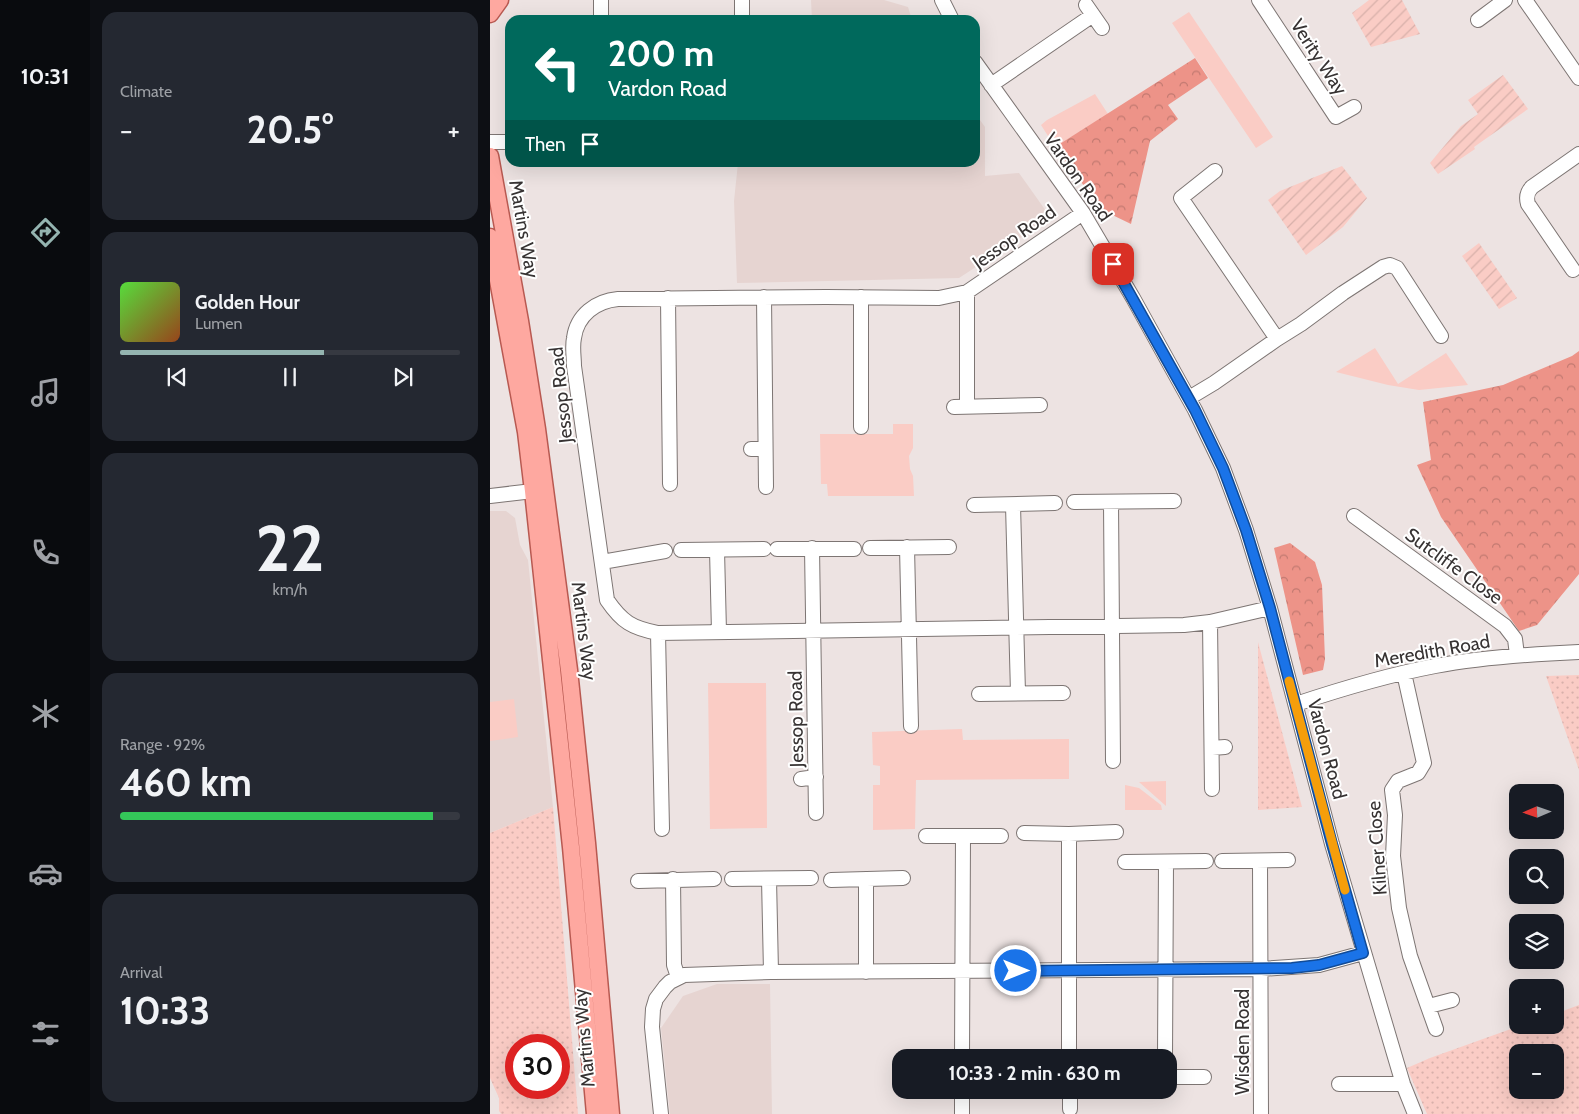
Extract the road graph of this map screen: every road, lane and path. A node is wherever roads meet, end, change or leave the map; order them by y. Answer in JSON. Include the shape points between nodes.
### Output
{"nodes":[{"id":1,"x":600,"y":0,"type":"edge"},
{"id":2,"x":742,"y":0,"type":"edge"},
{"id":3,"x":942,"y":0,"type":"edge"},
{"id":4,"x":1259,"y":0,"type":"edge"},
{"id":5,"x":1505,"y":0,"type":"edge"},
{"id":6,"x":1525,"y":0,"type":"edge"},
{"id":7,"x":601,"y":15,"type":"edge"},
{"id":8,"x":742,"y":15,"type":"edge"},
{"id":9,"x":950,"y":15,"type":"edge"},
{"id":10,"x":1478,"y":20,"type":"dead end"},
{"id":11,"x":1102,"y":28,"type":"dead end"},
{"id":12,"x":980,"y":69,"type":"edge"},
{"id":13,"x":1579,"y":78,"type":"edge"},
{"id":14,"x":991,"y":85,"type":"junction"},
{"id":15,"x":1354,"y":107,"type":"dead end"},
{"id":16,"x":490,"y":142,"type":"edge"},
{"id":17,"x":505,"y":142,"type":"edge"},
{"id":18,"x":1579,"y":154,"type":"edge"},
{"id":19,"x":490,"y":156,"type":"edge"},
{"id":20,"x":1215,"y":171,"type":"dead end"},
{"id":21,"x":1083,"y":213,"type":"junction"},
{"id":22,"x":490,"y":237,"type":"edge"},
{"id":23,"x":1573,"y":270,"type":"dead end"},
{"id":24,"x":967,"y":292,"type":"junction"},
{"id":25,"x":764,"y":297,"type":"junction"},
{"id":26,"x":861,"y":297,"type":"junction"},
{"id":27,"x":668,"y":298,"type":"junction"},
{"id":28,"x":1441,"y":336,"type":"dead end"},
{"id":29,"x":1277,"y":338,"type":"junction"},
{"id":30,"x":1189,"y":398,"type":"junction"},
{"id":31,"x":1040,"y":406,"type":"dead end"},
{"id":32,"x":861,"y":427,"type":"dead end"},
{"id":33,"x":751,"y":449,"type":"dead end"},
{"id":34,"x":765,"y":449,"type":"junction"},
{"id":35,"x":670,"y":484,"type":"dead end"},
{"id":36,"x":766,"y":487,"type":"dead end"},
{"id":37,"x":533,"y":491,"type":"junction"},
{"id":38,"x":490,"y":496,"type":"edge"},
{"id":39,"x":1174,"y":501,"type":"dead end"},
{"id":40,"x":1074,"y":502,"type":"dead end"},
{"id":41,"x":1112,"y":502,"type":"junction"},
{"id":42,"x":1056,"y":503,"type":"dead end"},
{"id":43,"x":974,"y":505,"type":"dead end"},
{"id":44,"x":1012,"y":505,"type":"junction"},
{"id":45,"x":1354,"y":516,"type":"dead end"},
{"id":46,"x":949,"y":547,"type":"dead end"},
{"id":47,"x":812,"y":548,"type":"junction"},
{"id":48,"x":870,"y":548,"type":"dead end"},
{"id":49,"x":907,"y":548,"type":"junction"},
{"id":50,"x":854,"y":549,"type":"dead end"},
{"id":51,"x":681,"y":550,"type":"dead end"},
{"id":52,"x":717,"y":550,"type":"junction"},
{"id":53,"x":665,"y":551,"type":"dead end"},
{"id":54,"x":602,"y":562,"type":"junction"},
{"id":55,"x":1270,"y":608,"type":"junction"},
{"id":56,"x":1210,"y":622,"type":"junction"},
{"id":57,"x":1112,"y":627,"type":"junction"},
{"id":58,"x":1016,"y":628,"type":"junction"},
{"id":59,"x":909,"y":630,"type":"junction"},
{"id":60,"x":813,"y":631,"type":"junction"},
{"id":61,"x":719,"y":632,"type":"junction"},
{"id":62,"x":658,"y":633,"type":"junction"},
{"id":63,"x":1579,"y":652,"type":"edge"},
{"id":64,"x":1517,"y":655,"type":"junction"},
{"id":65,"x":1404,"y":673,"type":"junction"},
{"id":66,"x":1018,"y":693,"type":"junction"},
{"id":67,"x":1063,"y":693,"type":"dead end"},
{"id":68,"x":979,"y":694,"type":"dead end"},
{"id":69,"x":1296,"y":704,"type":"junction"},
{"id":70,"x":911,"y":726,"type":"dead end"},
{"id":71,"x":1113,"y":761,"type":"dead end"},
{"id":72,"x":816,"y":777,"type":"junction"},
{"id":73,"x":801,"y":779,"type":"dead end"},
{"id":74,"x":1212,"y":789,"type":"dead end"},
{"id":75,"x":816,"y":813,"type":"dead end"},
{"id":76,"x":662,"y":829,"type":"dead end"},
{"id":77,"x":1116,"y":832,"type":"dead end"},
{"id":78,"x":1024,"y":834,"type":"dead end"},
{"id":79,"x":1069,"y":834,"type":"junction"},
{"id":80,"x":926,"y":836,"type":"dead end"},
{"id":81,"x":962,"y":836,"type":"junction"},
{"id":82,"x":1001,"y":836,"type":"dead end"},
{"id":83,"x":1288,"y":860,"type":"dead end"},
{"id":84,"x":1206,"y":861,"type":"dead end"},
{"id":85,"x":1125,"y":862,"type":"dead end"},
{"id":86,"x":1166,"y":862,"type":"junction"},
{"id":87,"x":1222,"y":862,"type":"dead end"},
{"id":88,"x":1260,"y":862,"type":"junction"},
{"id":89,"x":811,"y":878,"type":"dead end"},
{"id":90,"x":903,"y":878,"type":"dead end"},
{"id":91,"x":714,"y":879,"type":"dead end"},
{"id":92,"x":732,"y":879,"type":"dead end"},
{"id":93,"x":769,"y":879,"type":"junction"},
{"id":94,"x":866,"y":879,"type":"junction"},
{"id":95,"x":638,"y":880,"type":"dead end"},
{"id":96,"x":673,"y":880,"type":"junction"},
{"id":97,"x":831,"y":880,"type":"dead end"},
{"id":98,"x":1363,"y":953,"type":"junction"},
{"id":99,"x":1165,"y":969,"type":"junction"},
{"id":100,"x":1261,"y":969,"type":"junction"},
{"id":101,"x":1070,"y":970,"type":"junction"},
{"id":102,"x":963,"y":971,"type":"junction"},
{"id":103,"x":771,"y":972,"type":"junction"},
{"id":104,"x":866,"y":972,"type":"junction"},
{"id":105,"x":678,"y":977,"type":"junction"},
{"id":106,"x":1452,"y":1000,"type":"dead end"},
{"id":107,"x":1429,"y":1006,"type":"junction"},
{"id":108,"x":1436,"y":1029,"type":"dead end"},
{"id":109,"x":962,"y":1049,"type":"edge"},
{"id":110,"x":1070,"y":1049,"type":"edge"},
{"id":111,"x":1165,"y":1049,"type":"edge"},
{"id":112,"x":1177,"y":1077,"type":"edge"},
{"id":113,"x":1204,"y":1077,"type":"dead end"},
{"id":114,"x":1339,"y":1084,"type":"dead end"},
{"id":115,"x":1403,"y":1084,"type":"junction"},
{"id":116,"x":1070,"y":1099,"type":"edge"},
{"id":117,"x":947,"y":1109,"type":"dead end"},
{"id":118,"x":1070,"y":1109,"type":"dead end"},
{"id":119,"x":962,"y":1111,"type":"edge"},
{"id":120,"x":595,"y":1114,"type":"edge"},
{"id":121,"x":611,"y":1114,"type":"edge"},
{"id":122,"x":661,"y":1114,"type":"edge"},
{"id":123,"x":1261,"y":1114,"type":"edge"},
{"id":124,"x":1415,"y":1114,"type":"edge"}],
"edges":[{"from":1,"to":7,"type":"street"},
{"from":2,"to":8,"type":"street"},
{"from":3,"to":9,"type":"street"},
{"from":4,"to":15,"type":"street","name":"Verity Way","via":[[1336,118]]},
{"from":5,"to":10,"type":"street"},
{"from":6,"to":13,"type":"street"},
{"from":11,"to":14,"type":"street","via":[[1090,10]]},
{"from":12,"to":14,"type":"street","name":"Vardon Road"},
{"from":14,"to":21,"type":"street","name":"Vardon Road"},
{"from":16,"to":17,"type":"street"},
{"from":18,"to":23,"type":"street","via":[[1528,190],[1527,197],[1528,204]]},
{"from":19,"to":121,"type":"main road","name":"Martins Way","via":[[537,430],[569,670]]},
{"from":20,"to":29,"type":"street","via":[[1181,198]]},
{"from":21,"to":24,"type":"street","name":"Jessop Road"},
{"from":21,"to":30,"type":"street","name":"Vardon Road"},
{"from":22,"to":37,"type":"main road","name":"Martins Way","via":[[526,432]]},
{"from":24,"to":26,"type":"street","name":"Jessop Road","via":[[939,298]]},
{"from":24,"to":31,"type":"street","name":"Jessop Road","via":[[961,406]]},
{"from":25,"to":26,"type":"street","name":"Jessop Road"},
{"from":25,"to":27,"type":"street","name":"Jessop Road"},
{"from":25,"to":34,"type":"street"},
{"from":26,"to":32,"type":"street"},
{"from":27,"to":35,"type":"street","via":[[663,450]]},
{"from":27,"to":54,"type":"street","name":"Jessop Road","via":[[602,302],[589,310],[576,329],[574,366]]},
{"from":28,"to":29,"type":"street","via":[[1397,268],[1390,264]]},
{"from":29,"to":30,"type":"street"},
{"from":30,"to":55,"type":"street","name":"Vardon Road","via":[[1223,468]]},
{"from":33,"to":34,"type":"street"},
{"from":34,"to":36,"type":"street"},
{"from":37,"to":38,"type":"street"},
{"from":37,"to":120,"type":"main road","name":"Martins Way","via":[[572,847]]},
{"from":39,"to":41,"type":"street"},
{"from":40,"to":41,"type":"street"},
{"from":41,"to":57,"type":"street"},
{"from":42,"to":44,"type":"street"},
{"from":43,"to":44,"type":"street"},
{"from":44,"to":58,"type":"street"},
{"from":45,"to":64,"type":"street","name":"Sutcliffe Close","via":[[1505,626],[1515,639]]},
{"from":46,"to":49,"type":"street"},
{"from":47,"to":50,"type":"street"},
{"from":47,"to":52,"type":"street"},
{"from":47,"to":60,"type":"street","name":"Jessop Road"},
{"from":48,"to":49,"type":"street"},
{"from":49,"to":59,"type":"street"},
{"from":51,"to":52,"type":"street"},
{"from":52,"to":61,"type":"street"},
{"from":53,"to":54,"type":"street"},
{"from":54,"to":62,"type":"street","name":"Jessop Road","via":[[607,600],[617,615],[632,626]]},
{"from":55,"to":56,"type":"street","name":"Jessop Road"},
{"from":55,"to":69,"type":"street","name":"Vardon Road"},
{"from":56,"to":57,"type":"street","name":"Jessop Road"},
{"from":56,"to":74,"type":"street","via":[[1218,747]]},
{"from":57,"to":58,"type":"street","name":"Jessop Road"},
{"from":57,"to":71,"type":"street"},
{"from":58,"to":59,"type":"street","name":"Jessop Road"},
{"from":58,"to":66,"type":"street"},
{"from":59,"to":60,"type":"street","name":"Jessop Road"},
{"from":59,"to":70,"type":"street"},
{"from":60,"to":61,"type":"street","name":"Jessop Road"},
{"from":60,"to":72,"type":"street","name":"Jessop Road"},
{"from":61,"to":62,"type":"street","name":"Jessop Road"},
{"from":62,"to":76,"type":"street","via":[[654,776]]},
{"from":63,"to":64,"type":"street","name":"Meredith Road"},
{"from":64,"to":65,"type":"street","name":"Meredith Road"},
{"from":65,"to":69,"type":"street","name":"Meredith Road"},
{"from":65,"to":107,"type":"street","name":"Kilner Close","via":[[1424,763],[1418,773],[1398,781],[1392,790],[1394,856],[1410,956]]},
{"from":66,"to":67,"type":"street"},
{"from":66,"to":68,"type":"street"},
{"from":69,"to":98,"type":"street","name":"Vardon Road"},
{"from":72,"to":73,"type":"street","name":"Jessop Road"},
{"from":72,"to":75,"type":"street","name":"Jessop Road"},
{"from":77,"to":79,"type":"street"},
{"from":78,"to":79,"type":"street"},
{"from":79,"to":101,"type":"street"},
{"from":80,"to":81,"type":"street"},
{"from":81,"to":82,"type":"street"},
{"from":81,"to":102,"type":"street"},
{"from":83,"to":88,"type":"street"},
{"from":84,"to":86,"type":"street"},
{"from":85,"to":86,"type":"street"},
{"from":86,"to":99,"type":"street"},
{"from":87,"to":88,"type":"street"},
{"from":88,"to":100,"type":"street","name":"Wisden Road"},
{"from":89,"to":93,"type":"street"},
{"from":90,"to":94,"type":"street"},
{"from":91,"to":96,"type":"street"},
{"from":92,"to":93,"type":"street"},
{"from":93,"to":103,"type":"street"},
{"from":94,"to":97,"type":"street"},
{"from":94,"to":104,"type":"street"},
{"from":95,"to":96,"type":"street"},
{"from":96,"to":105,"type":"street","via":[[674,965]]},
{"from":98,"to":100,"type":"street","name":"Wisden Road","via":[[1319,965]]},
{"from":98,"to":115,"type":"street","name":"Vardon Road"},
{"from":99,"to":100,"type":"street","name":"Wisden Road"},
{"from":99,"to":101,"type":"street","name":"Wisden Road"},
{"from":99,"to":111,"type":"street"},
{"from":100,"to":123,"type":"street","name":"Wisden Road"},
{"from":101,"to":102,"type":"street","name":"Wisden Road"},
{"from":101,"to":110,"type":"street"},
{"from":102,"to":104,"type":"street","name":"Wisden Road"},
{"from":102,"to":109,"type":"street"},
{"from":103,"to":104,"type":"street","name":"Wisden Road"},
{"from":103,"to":105,"type":"street","name":"Wisden Road"},
{"from":105,"to":122,"type":"street","via":[[660,993],[652,1017]]},
{"from":106,"to":107,"type":"street"},
{"from":107,"to":108,"type":"street","name":"Kilner Close"},
{"from":112,"to":113,"type":"street","name":"Wisden Road"},
{"from":114,"to":115,"type":"street"},
{"from":115,"to":124,"type":"street","name":"Vardon Road"},
{"from":116,"to":118,"type":"street"},
{"from":117,"to":119,"type":"street"}]}
